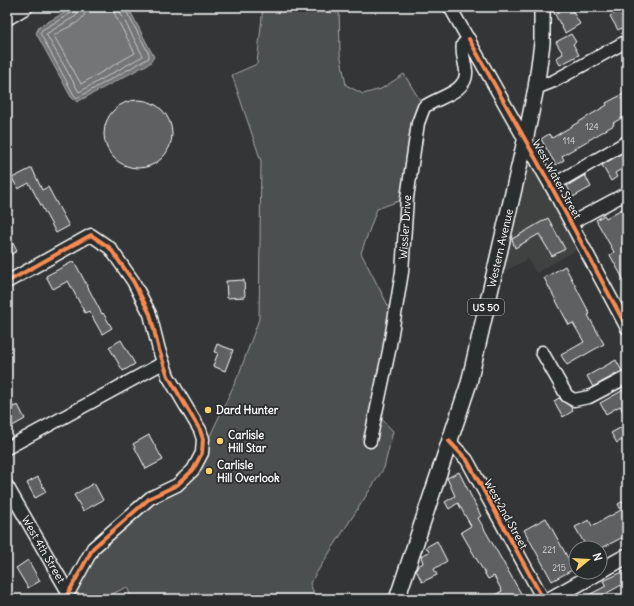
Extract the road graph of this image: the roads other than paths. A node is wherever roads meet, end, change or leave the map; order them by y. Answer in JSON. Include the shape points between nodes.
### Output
{"nodes":[{"id":1,"x":27,"y":7,"type":"edge"},
{"id":2,"x":450,"y":7,"type":"edge"},
{"id":3,"x":542,"y":7,"type":"edge"},
{"id":4,"x":7,"y":19,"type":"edge"},
{"id":5,"x":469,"y":39,"type":"junction"},
{"id":6,"x":627,"y":41,"type":"edge"},
{"id":7,"x":536,"y":88,"type":"junction"},
{"id":8,"x":525,"y":141,"type":"junction"},
{"id":9,"x":627,"y":142,"type":"edge"},
{"id":10,"x":551,"y":186,"type":"junction"},
{"id":11,"x":627,"y":193,"type":"edge"},
{"id":12,"x":571,"y":222,"type":"junction"},
{"id":13,"x":7,"y":282,"type":"edge"},
{"id":14,"x":627,"y":328,"type":"edge"},
{"id":15,"x":542,"y":352,"type":"dead end"},
{"id":16,"x":163,"y":363,"type":"junction"},
{"id":17,"x":627,"y":377,"type":"edge"},
{"id":18,"x":370,"y":441,"type":"dead end"},
{"id":19,"x":449,"y":441,"type":"junction"},
{"id":20,"x":7,"y":448,"type":"edge"},
{"id":21,"x":7,"y":486,"type":"edge"},
{"id":22,"x":627,"y":556,"type":"edge"},
{"id":23,"x":608,"y":567,"type":"edge"},
{"id":24,"x":585,"y":580,"type":"edge"},
{"id":25,"x":66,"y":596,"type":"edge"},
{"id":26,"x":397,"y":599,"type":"edge"},
{"id":27,"x":543,"y":599,"type":"edge"},
{"id":28,"x":551,"y":599,"type":"edge"}],
"edges":[{"from":1,"to":4,"type":"street"},
{"from":2,"to":5,"type":"street","name":"West Water Street"},
{"from":3,"to":7,"type":"main road","name":"Western Avenue","number":"US 50","via":[[542,43]]},
{"from":5,"to":8,"type":"street","name":"West Water Street"},
{"from":5,"to":18,"type":"street","name":"Wissler Drive","via":[[463,44],[462,52],[466,79],[456,91],[424,107],[418,123],[407,198],[402,272]]},
{"from":6,"to":7,"type":"street","via":[[554,81]]},
{"from":7,"to":8,"type":"main road","name":"Western Avenue","number":"US 50"},
{"from":8,"to":10,"type":"street","name":"West Water Street"},
{"from":8,"to":19,"type":"main road","name":"Western Avenue","number":"US 50","via":[[468,383]]},
{"from":9,"to":10,"type":"street"},
{"from":10,"to":12,"type":"street","name":"West Water Street"},
{"from":11,"to":12,"type":"street"},
{"from":12,"to":14,"type":"street","name":"West Water Street"},
{"from":13,"to":16,"type":"street","via":[[91,235],[110,248],[133,281],[150,314]]},
{"from":15,"to":17,"type":"street","via":[[567,396],[574,400],[589,397]]},
{"from":16,"to":20,"type":"street"},
{"from":16,"to":25,"type":"street","via":[[200,430],[203,439],[202,453],[193,470],[185,478],[150,498],[93,548]]},
{"from":19,"to":26,"type":"main road","name":"Western Avenue","number":"US 50"},
{"from":19,"to":27,"type":"street","name":"West 2nd Street","via":[[467,460]]},
{"from":21,"to":25,"type":"street","name":"West 4th Street"},
{"from":22,"to":23,"type":"main road"},
{"from":24,"to":28,"type":"main road"}]}
